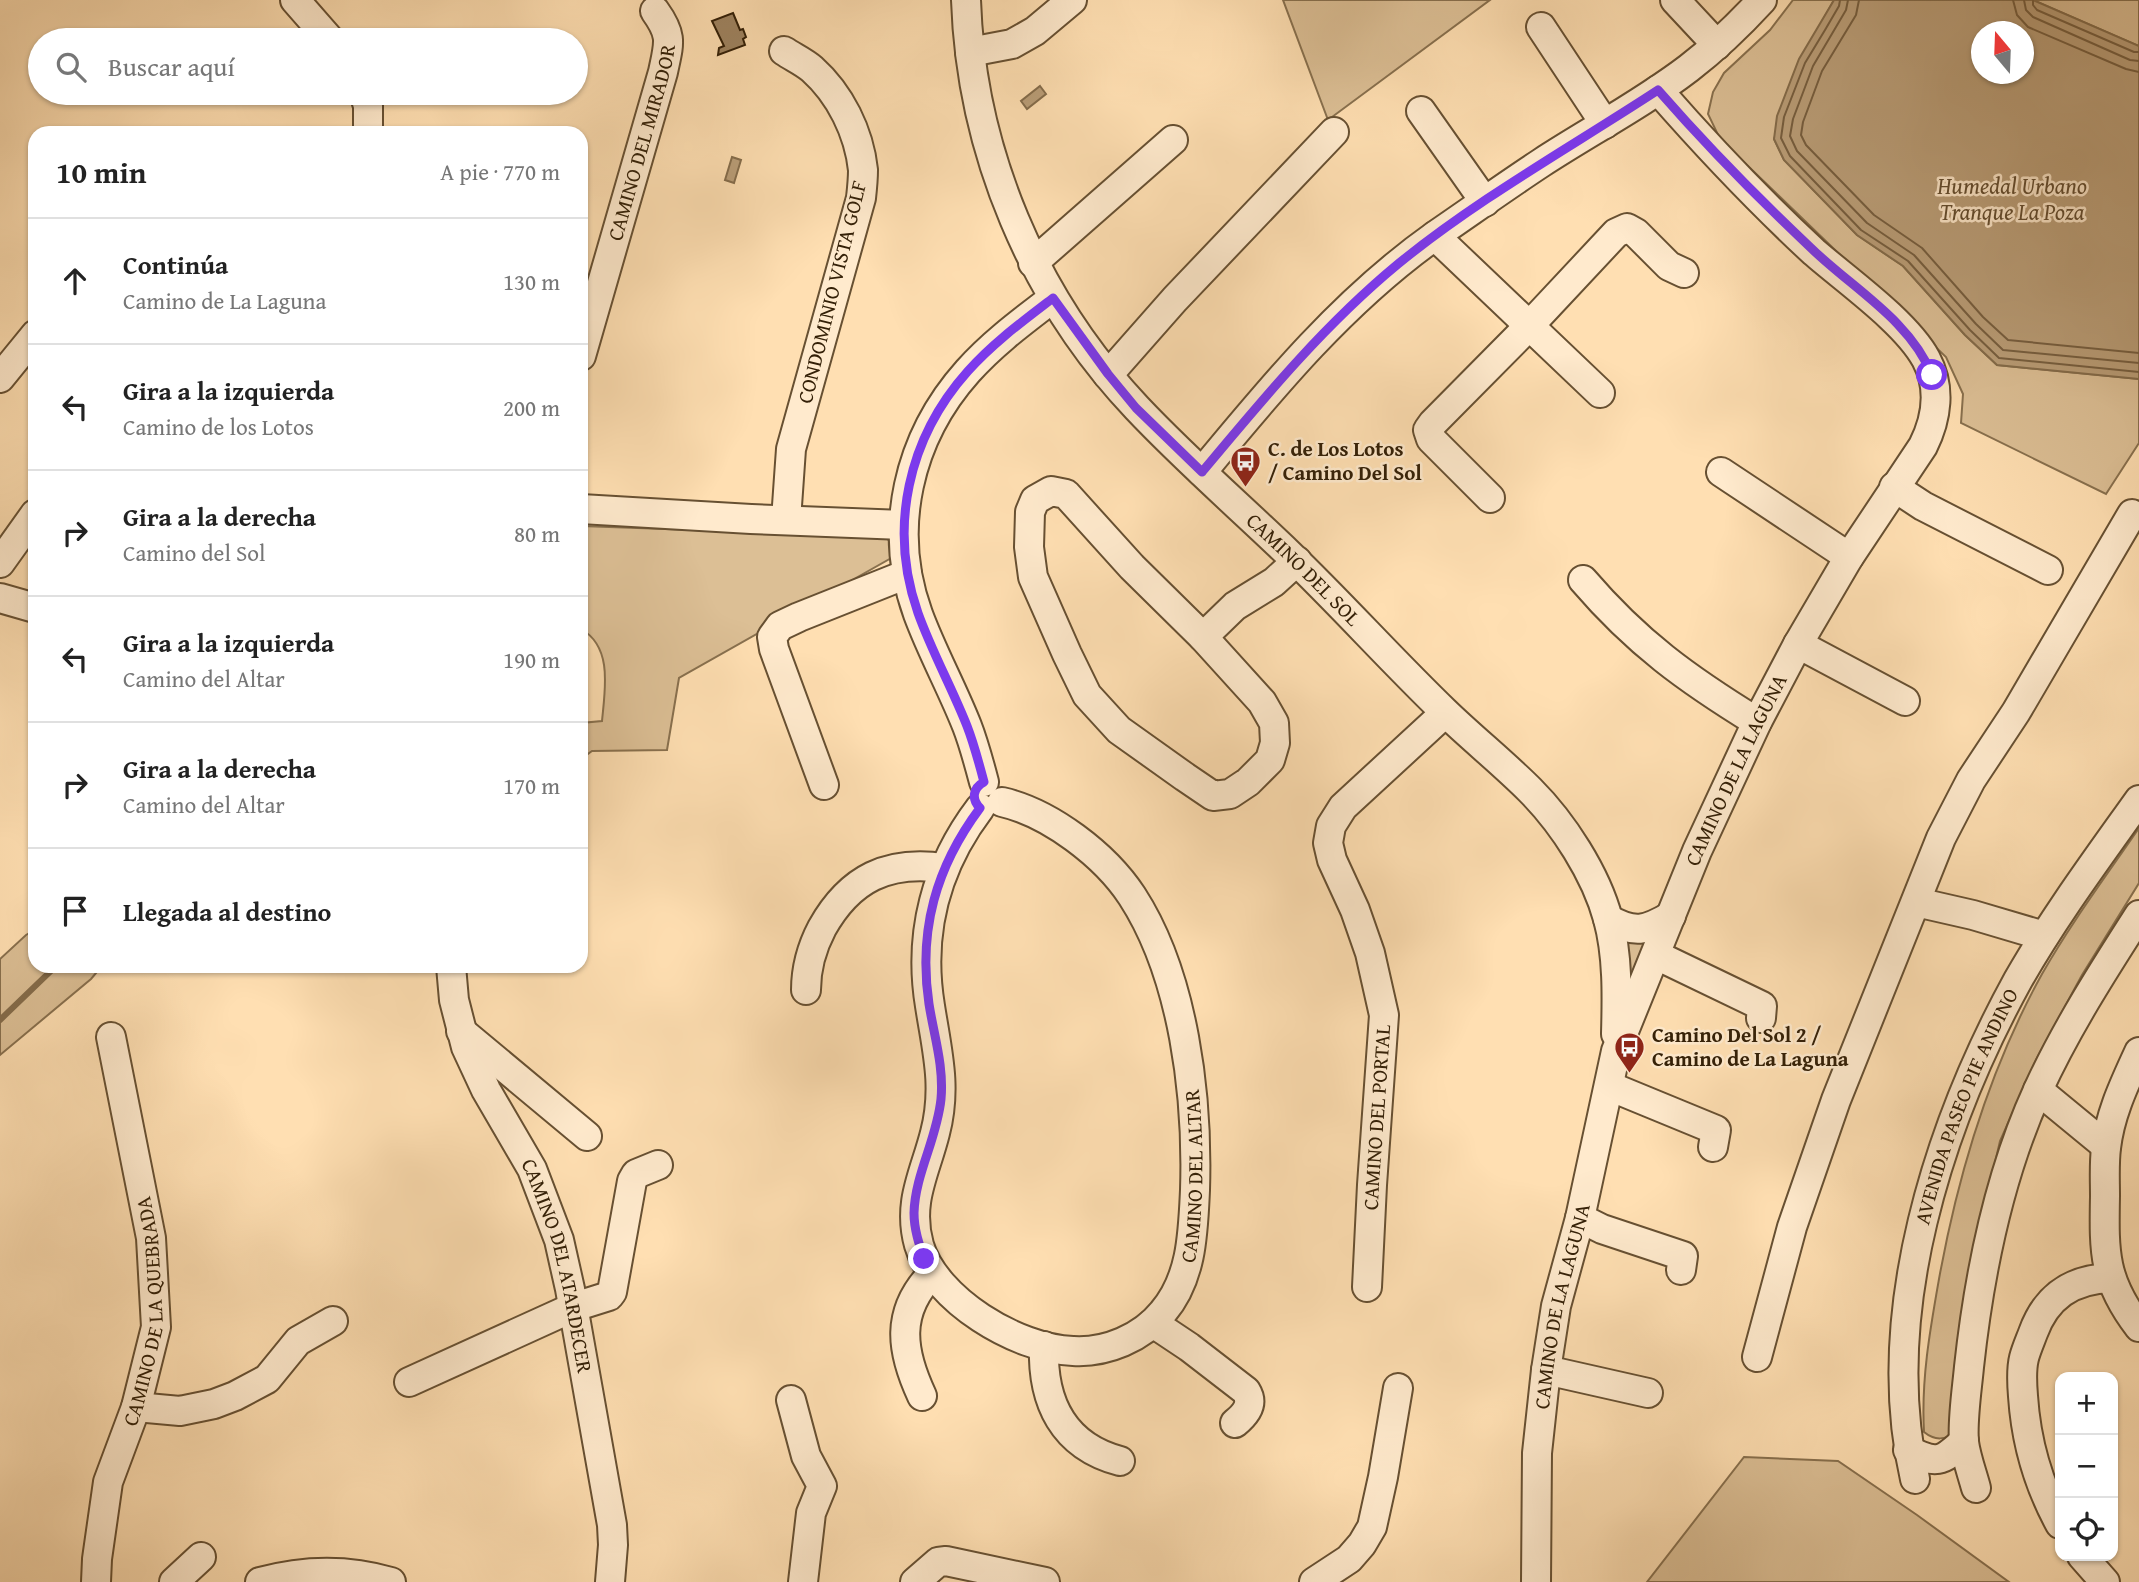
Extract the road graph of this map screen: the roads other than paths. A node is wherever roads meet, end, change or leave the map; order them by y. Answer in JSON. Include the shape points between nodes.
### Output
{"nodes":[{"id":1,"x":295,"y":0,"type":"edge"},
{"id":2,"x":966,"y":0,"type":"edge"},
{"id":3,"x":1072,"y":0,"type":"edge"},
{"id":4,"x":1675,"y":0,"type":"edge"},
{"id":5,"x":1762,"y":0,"type":"edge"},
{"id":6,"x":655,"y":10,"type":"dead end"},
{"id":7,"x":1541,"y":27,"type":"dead end"},
{"id":8,"x":320,"y":28,"type":"edge"},
{"id":9,"x":1717,"y":45,"type":"junction"},
{"id":10,"x":784,"y":51,"type":"dead end"},
{"id":11,"x":970,"y":52,"type":"junction"},
{"id":12,"x":1658,"y":90,"type":"junction"},
{"id":13,"x":368,"y":105,"type":"edge"},
{"id":14,"x":1421,"y":110,"type":"dead end"},
{"id":15,"x":1605,"y":124,"type":"junction"},
{"id":16,"x":368,"y":126,"type":"edge"},
{"id":17,"x":1335,"y":132,"type":"dead end"},
{"id":18,"x":1173,"y":140,"type":"dead end"},
{"id":19,"x":1485,"y":202,"type":"junction"},
{"id":20,"x":1435,"y":236,"type":"junction"},
{"id":21,"x":1033,"y":262,"type":"junction"},
{"id":22,"x":1684,"y":273,"type":"dead end"},
{"id":23,"x":1053,"y":298,"type":"junction"},
{"id":24,"x":1529,"y":326,"type":"junction"},
{"id":25,"x":588,"y":332,"type":"edge"},
{"id":26,"x":28,"y":344,"type":"edge"},
{"id":27,"x":1108,"y":374,"type":"junction"},
{"id":28,"x":0,"y":378,"type":"edge"},
{"id":29,"x":1600,"y":393,"type":"dead end"},
{"id":30,"x":1202,"y":472,"type":"junction"},
{"id":31,"x":1721,"y":472,"type":"dead end"},
{"id":32,"x":1894,"y":487,"type":"junction"},
{"id":33,"x":1490,"y":498,"type":"dead end"},
{"id":34,"x":588,"y":509,"type":"edge"},
{"id":35,"x":2132,"y":514,"type":"dead end"},
{"id":36,"x":786,"y":520,"type":"junction"},
{"id":37,"x":28,"y":521,"type":"edge"},
{"id":38,"x":903,"y":525,"type":"junction"},
{"id":39,"x":5,"y":545,"type":"edge"},
{"id":40,"x":1290,"y":555,"type":"junction"},
{"id":41,"x":1849,"y":556,"type":"junction"},
{"id":42,"x":2048,"y":570,"type":"dead end"},
{"id":43,"x":907,"y":574,"type":"junction"},
{"id":44,"x":1583,"y":580,"type":"dead end"},
{"id":45,"x":0,"y":598,"type":"edge"},
{"id":46,"x":28,"y":606,"type":"edge"},
{"id":47,"x":1203,"y":637,"type":"junction"},
{"id":48,"x":1798,"y":644,"type":"junction"},
{"id":49,"x":1905,"y":701,"type":"dead end"},
{"id":50,"x":1445,"y":713,"type":"junction"},
{"id":51,"x":1757,"y":722,"type":"junction"},
{"id":52,"x":824,"y":785,"type":"dead end"},
{"id":53,"x":989,"y":797,"type":"junction"},
{"id":54,"x":2139,"y":800,"type":"edge"},
{"id":55,"x":944,"y":868,"type":"junction"},
{"id":56,"x":1916,"y":902,"type":"junction"},
{"id":57,"x":2139,"y":915,"type":"edge"},
{"id":58,"x":1671,"y":916,"type":"junction"},
{"id":59,"x":1608,"y":919,"type":"junction"},
{"id":60,"x":2038,"y":946,"type":"junction"},
{"id":61,"x":1656,"y":955,"type":"junction"},
{"id":62,"x":452,"y":973,"type":"edge"},
{"id":63,"x":806,"y":990,"type":"dead end"},
{"id":64,"x":1761,"y":1018,"type":"dead end"},
{"id":65,"x":461,"y":1031,"type":"junction"},
{"id":66,"x":111,"y":1037,"type":"dead end"},
{"id":67,"x":1616,"y":1051,"type":"junction"},
{"id":68,"x":2139,"y":1052,"type":"edge"},
{"id":69,"x":1609,"y":1086,"type":"junction"},
{"id":70,"x":2038,"y":1090,"type":"junction"},
{"id":71,"x":587,"y":1136,"type":"dead end"},
{"id":72,"x":2106,"y":1146,"type":"junction"},
{"id":73,"x":1713,"y":1147,"type":"dead end"},
{"id":74,"x":658,"y":1165,"type":"dead end"},
{"id":75,"x":1580,"y":1218,"type":"junction"},
{"id":76,"x":1681,"y":1270,"type":"dead end"},
{"id":77,"x":932,"y":1274,"type":"junction"},
{"id":78,"x":2111,"y":1278,"type":"junction"},
{"id":79,"x":1367,"y":1287,"type":"dead end"},
{"id":80,"x":574,"y":1307,"type":"junction"},
{"id":81,"x":333,"y":1321,"type":"dead end"},
{"id":82,"x":1153,"y":1323,"type":"junction"},
{"id":83,"x":2139,"y":1326,"type":"edge"},
{"id":84,"x":1044,"y":1346,"type":"junction"},
{"id":85,"x":1757,"y":1357,"type":"dead end"},
{"id":86,"x":1546,"y":1370,"type":"junction"},
{"id":87,"x":409,"y":1382,"type":"dead end"},
{"id":88,"x":1398,"y":1388,"type":"dead end"},
{"id":89,"x":1648,"y":1393,"type":"dead end"},
{"id":90,"x":922,"y":1396,"type":"dead end"},
{"id":91,"x":791,"y":1400,"type":"dead end"},
{"id":92,"x":135,"y":1407,"type":"junction"},
{"id":93,"x":1235,"y":1423,"type":"dead end"},
{"id":94,"x":1964,"y":1441,"type":"junction"},
{"id":95,"x":1908,"y":1450,"type":"junction"},
{"id":96,"x":1120,"y":1461,"type":"dead end"},
{"id":97,"x":1915,"y":1479,"type":"dead end"},
{"id":98,"x":1976,"y":1488,"type":"dead end"},
{"id":99,"x":2055,"y":1514,"type":"edge"},
{"id":100,"x":201,"y":1557,"type":"dead end"},
{"id":101,"x":2086,"y":1561,"type":"edge"},
{"id":102,"x":924,"y":1578,"type":"edge"},
{"id":103,"x":96,"y":1582,"type":"edge"},
{"id":104,"x":174,"y":1582,"type":"edge"},
{"id":105,"x":260,"y":1582,"type":"edge"},
{"id":106,"x":391,"y":1582,"type":"edge"},
{"id":107,"x":610,"y":1582,"type":"edge"},
{"id":108,"x":803,"y":1582,"type":"edge"},
{"id":109,"x":1045,"y":1582,"type":"edge"},
{"id":110,"x":1314,"y":1582,"type":"edge"},
{"id":111,"x":1536,"y":1582,"type":"edge"},
{"id":112,"x":2105,"y":1582,"type":"edge"}],
"edges":[{"from":1,"to":8,"type":"street"},
{"from":2,"to":11,"type":"street","name":"CAMINO DEL SOL"},
{"from":3,"to":11,"type":"street","via":[[1012,44]]},
{"from":4,"to":9,"type":"street"},
{"from":5,"to":9,"type":"street"},
{"from":6,"to":25,"type":"street","name":"CAMINO DEL MIRADOR","via":[[667,27],[663,72]]},
{"from":7,"to":15,"type":"street"},
{"from":9,"to":12,"type":"street"},
{"from":10,"to":36,"type":"street","name":"CONDOMINIO VISTA GOLF","via":[[811,68],[834,93],[851,123],[863,172],[861,198],[791,449]]},
{"from":11,"to":21,"type":"street","name":"CAMINO DEL SOL","via":[[989,149]]},
{"from":12,"to":15,"type":"street"},
{"from":12,"to":32,"type":"street","name":"CAMINO DE LA LAGUNA","via":[[1813,250],[1918,346],[1932,375],[1934,419],[1923,446]]},
{"from":13,"to":16,"type":"street"},
{"from":14,"to":19,"type":"street"},
{"from":15,"to":19,"type":"street"},
{"from":17,"to":27,"type":"street"},
{"from":18,"to":21,"type":"street"},
{"from":19,"to":20,"type":"street"},
{"from":20,"to":24,"type":"street"},
{"from":20,"to":30,"type":"street","via":[[1312,344]]},
{"from":21,"to":23,"type":"street","name":"CAMINO DEL SOL"},
{"from":22,"to":24,"type":"street","via":[[1669,266],[1627,228],[1616,233]]},
{"from":23,"to":27,"type":"street","name":"CAMINO DEL SOL"},
{"from":23,"to":38,"type":"street","via":[[977,361],[943,404],[913,469]]},
{"from":24,"to":29,"type":"street"},
{"from":24,"to":33,"type":"street","via":[[1428,430],[1431,439]]},
{"from":26,"to":28,"type":"street"},
{"from":27,"to":30,"type":"street","name":"CAMINO DEL SOL"},
{"from":30,"to":40,"type":"street","name":"CAMINO DEL SOL"},
{"from":31,"to":41,"type":"street"},
{"from":32,"to":41,"type":"street","name":"CAMINO DE LA LAGUNA"},
{"from":32,"to":42,"type":"street"},
{"from":34,"to":36,"type":"street"},
{"from":35,"to":56,"type":"street","via":[[1971,780],[1941,838]]},
{"from":36,"to":38,"type":"street"},
{"from":37,"to":39,"type":"street"},
{"from":38,"to":43,"type":"street"},
{"from":40,"to":47,"type":"street","via":[[1274,582],[1235,606]]},
{"from":40,"to":50,"type":"street","name":"CAMINO DEL SOL"},
{"from":41,"to":48,"type":"street","name":"CAMINO DE LA LAGUNA"},
{"from":43,"to":52,"type":"street","via":[[799,617],[780,626],[772,637]]},
{"from":43,"to":53,"type":"street","via":[[918,612],[966,723]]},
{"from":44,"to":51,"type":"street","via":[[1647,647]]},
{"from":45,"to":46,"type":"street"},
{"from":47,"to":47,"type":"street","via":[[1262,702],[1274,723],[1270,760],[1230,794],[1213,796],[1119,730],[1087,695],[1033,576],[1029,547],[1035,500],[1051,491],[1066,495]]},
{"from":48,"to":49,"type":"street"},
{"from":48,"to":51,"type":"street","name":"CAMINO DE LA LAGUNA"},
{"from":50,"to":59,"type":"street","name":"CAMINO DEL SOL","via":[[1550,811],[1581,857]]},
{"from":50,"to":79,"type":"street","name":"CAMINO DEL PORTAL","via":[[1343,807],[1331,826],[1328,843],[1370,954],[1384,1015]]},
{"from":51,"to":58,"type":"street","name":"CAMINO DE LA LAGUNA"},
{"from":53,"to":55,"type":"street","name":"CAMINO DEL ALTAR"},
{"from":53,"to":82,"type":"street","name":"CAMINO DEL ALTAR","via":[[1024,808],[1054,825],[1117,876],[1140,909],[1172,990],[1194,1103],[1194,1220],[1182,1278],[1172,1300]]},
{"from":54,"to":60,"type":"street","name":"AVENIDA PASEO PIE ANDINO"},
{"from":55,"to":63,"type":"street","via":[[910,866],[883,871],[848,892],[817,937]]},
{"from":55,"to":77,"type":"street","name":"CAMINO DEL ALTAR","via":[[929,917],[925,965],[941,1067],[941,1099],[914,1214],[919,1244]]},
{"from":56,"to":60,"type":"street","via":[[1973,915]]},
{"from":56,"to":85,"type":"street","via":[[1836,1100],[1792,1227]]},
{"from":57,"to":70,"type":"street","via":[[2094,985]]},
{"from":58,"to":59,"type":"street","via":[[1650,928],[1626,929]]},
{"from":58,"to":61,"type":"street","name":"CAMINO DE LA LAGUNA"},
{"from":59,"to":67,"type":"street","name":"CAMINO DEL SOL","via":[[1615,975]]},
{"from":60,"to":95,"type":"street","name":"AVENIDA PASEO PIE ANDINO","via":[[1974,1071],[1927,1201],[1906,1328]]},
{"from":61,"to":64,"type":"street","via":[[1762,1006]]},
{"from":61,"to":67,"type":"street","name":"CAMINO DE LA LAGUNA"},
{"from":62,"to":65,"type":"street","name":"CAMINO DEL ATARDECER"},
{"from":65,"to":71,"type":"street"},
{"from":65,"to":80,"type":"street","name":"CAMINO DEL ATARDECER","via":[[475,1069],[543,1193]]},
{"from":66,"to":92,"type":"street","name":"CAMINO DE LA QUEBRADA","via":[[152,1251],[156,1327]]},
{"from":67,"to":69,"type":"street","name":"CAMINO DE LA LAGUNA"},
{"from":68,"to":72,"type":"street","via":[[2115,1107]]},
{"from":69,"to":73,"type":"street","via":[[1716,1130]]},
{"from":69,"to":75,"type":"street","name":"CAMINO DE LA LAGUNA"},
{"from":70,"to":72,"type":"street"},
{"from":70,"to":94,"type":"street","via":[[2009,1170],[1982,1277],[1971,1345]]},
{"from":72,"to":78,"type":"street","via":[[2104,1249]]},
{"from":74,"to":80,"type":"street","via":[[636,1174],[632,1181],[612,1292]]},
{"from":75,"to":76,"type":"street","via":[[1683,1256]]},
{"from":75,"to":86,"type":"street","name":"CAMINO DE LA LAGUNA","via":[[1556,1306]]},
{"from":77,"to":84,"type":"street","name":"CAMINO DEL ALTAR","via":[[967,1308],[1005,1331]]},
{"from":77,"to":90,"type":"street","via":[[913,1297],[905,1327],[908,1361]]},
{"from":78,"to":83,"type":"street"},
{"from":78,"to":99,"type":"street","via":[[2076,1284],[2055,1297],[2039,1318],[2024,1360],[2028,1441]]},
{"from":80,"to":87,"type":"street"},
{"from":80,"to":107,"type":"street","name":"CAMINO DEL ATARDECER","via":[[612,1525]]},
{"from":81,"to":92,"type":"street","via":[[299,1341],[267,1379],[235,1396],[180,1411]]},
{"from":82,"to":84,"type":"street","name":"CAMINO DEL ALTAR","via":[[1101,1349],[1071,1351]]},
{"from":82,"to":93,"type":"street","via":[[1246,1391],[1249,1406]]},
{"from":84,"to":96,"type":"street","via":[[1045,1379],[1064,1426],[1094,1452]]},
{"from":86,"to":89,"type":"street"},
{"from":86,"to":111,"type":"street","name":"CAMINO DE LA LAGUNA","via":[[1537,1453]]},
{"from":88,"to":110,"type":"street","via":[[1372,1527],[1349,1559]]},
{"from":91,"to":108,"type":"street","via":[[806,1456],[822,1486],[811,1513]]},
{"from":92,"to":103,"type":"street","name":"CAMINO DE LA QUEBRADA","via":[[108,1482]]},
{"from":94,"to":95,"type":"street","via":[[1948,1457],[1928,1460]]},
{"from":94,"to":98,"type":"street"},
{"from":95,"to":97,"type":"street","name":"AVENIDA PASEO PIE ANDINO"},
{"from":100,"to":104,"type":"street"},
{"from":101,"to":112,"type":"street"},
{"from":102,"to":109,"type":"street","via":[[938,1562],[946,1561]]},
{"from":105,"to":106,"type":"street","via":[[326,1572]]}]}
